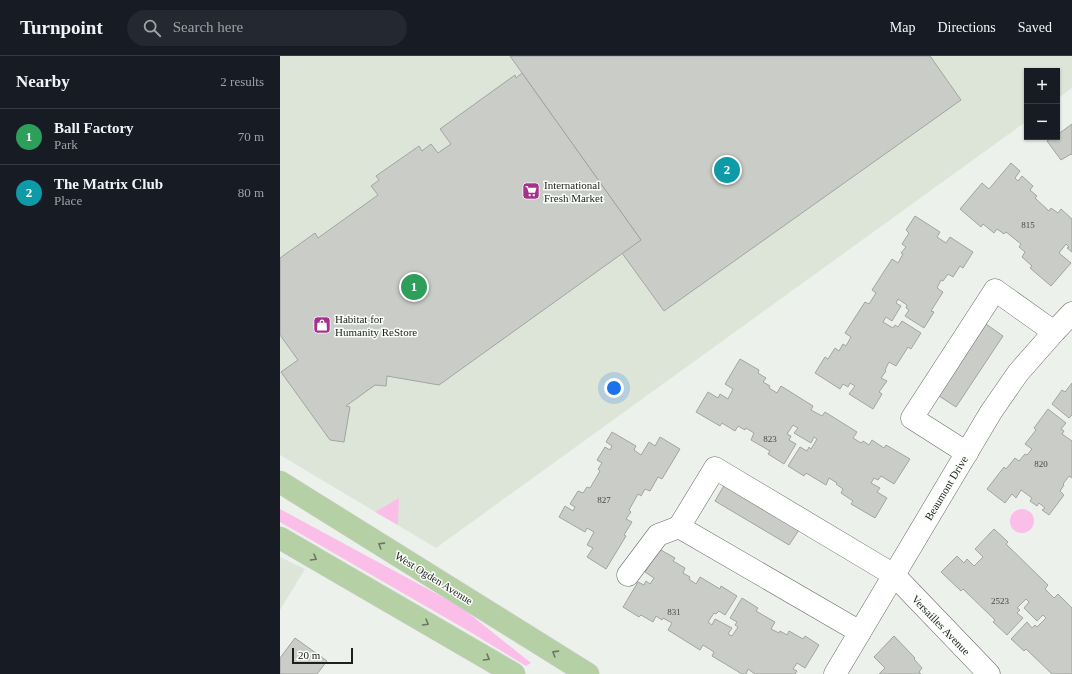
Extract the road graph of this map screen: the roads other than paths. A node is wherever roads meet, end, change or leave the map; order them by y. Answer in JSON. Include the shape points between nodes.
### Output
{"nodes":[{"id":1,"x":1072,"y":313,"type":"edge"},
{"id":2,"x":1054,"y":332,"type":"junction"},
{"id":3,"x":967,"y":453,"type":"junction"},
{"id":4,"x":280,"y":482,"type":"edge"},
{"id":5,"x":679,"y":527,"type":"junction"},
{"id":6,"x":280,"y":538,"type":"edge"},
{"id":7,"x":628,"y":575,"type":"dead end"},
{"id":8,"x":894,"y":575,"type":"junction"},
{"id":9,"x":860,"y":632,"type":"junction"},
{"id":10,"x":514,"y":674,"type":"edge"},
{"id":11,"x":588,"y":674,"type":"edge"},
{"id":12,"x":835,"y":674,"type":"edge"},
{"id":13,"x":989,"y":674,"type":"edge"}],
"edges":[{"from":1,"to":2,"type":"street","name":"Beaumont Drive"},
{"from":2,"to":3,"type":"street","name":"Beaumont Drive","via":[[1018,373]]},
{"from":2,"to":3,"type":"street","via":[[995,290],[912,418]]},
{"from":3,"to":8,"type":"street","name":"Beaumont Drive"},
{"from":11,"to":4,"type":"main road","name":"West Ogden Avenue","one_way":true},
{"from":5,"to":7,"type":"street","via":[[658,535]]},
{"from":5,"to":8,"type":"street","name":"Versailles Avenue","via":[[715,468]]},
{"from":5,"to":9,"type":"street"},
{"from":6,"to":10,"type":"main road","one_way":true},
{"from":8,"to":9,"type":"street","name":"Beaumont Drive"},
{"from":8,"to":13,"type":"street","name":"Versailles Avenue"},
{"from":9,"to":12,"type":"street","name":"Beaumont Drive"}]}
